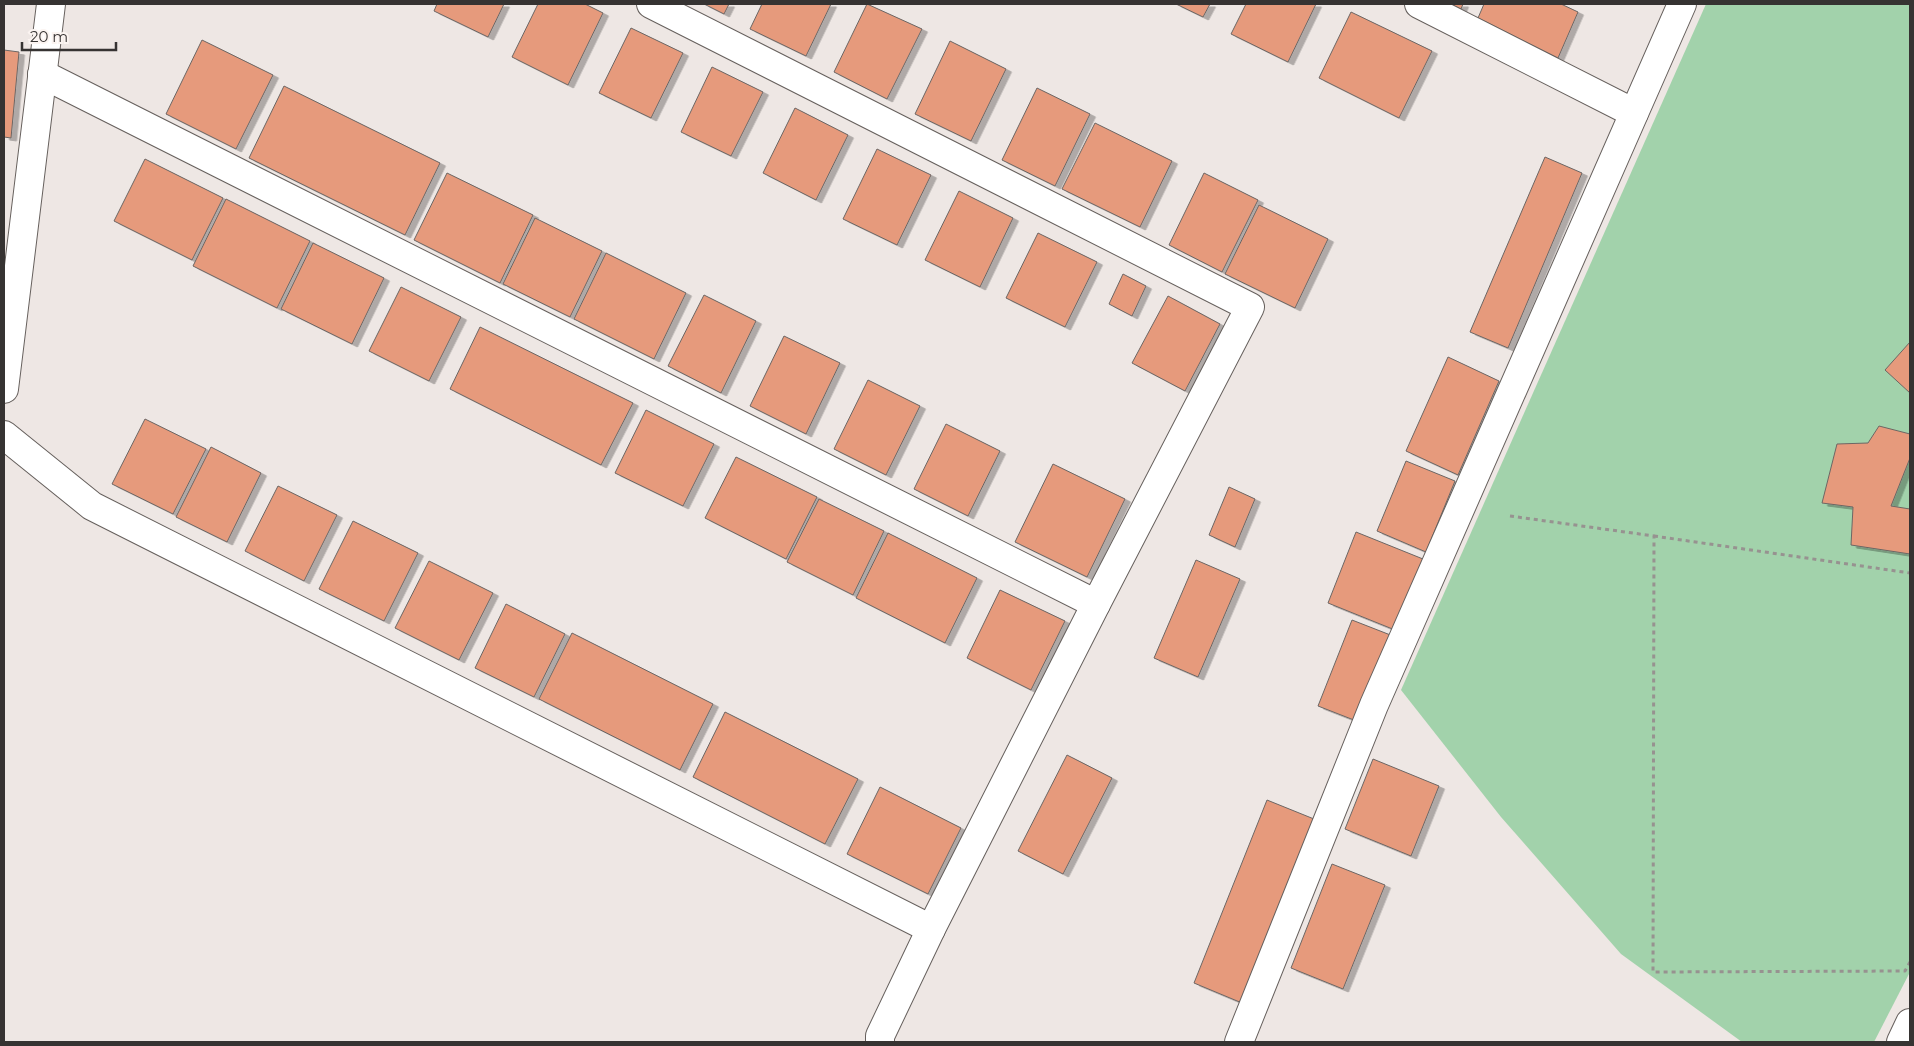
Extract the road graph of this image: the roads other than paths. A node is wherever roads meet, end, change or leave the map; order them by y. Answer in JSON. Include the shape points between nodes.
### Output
{"nodes":[{"id":1,"x":51,"y":4,"type":"edge"},
{"id":2,"x":651,"y":4,"type":"edge"},
{"id":3,"x":1419,"y":4,"type":"edge"},
{"id":4,"x":1682,"y":4,"type":"edge"},
{"id":5,"x":42,"y":74,"type":"junction"},
{"id":6,"x":1634,"y":113,"type":"junction"},
{"id":7,"x":4,"y":389,"type":"edge"},
{"id":8,"x":4,"y":435,"type":"edge"},
{"id":9,"x":1096,"y":604,"type":"junction"},
{"id":10,"x":931,"y":929,"type":"junction"},
{"id":11,"x":1910,"y":1023,"type":"edge"},
{"id":12,"x":880,"y":1042,"type":"edge"},
{"id":13,"x":1239,"y":1042,"type":"edge"},
{"id":14,"x":1901,"y":1042,"type":"edge"}],
"edges":[{"from":1,"to":5,"type":"street"},
{"from":2,"to":9,"type":"street","via":[[1250,307]]},
{"from":3,"to":6,"type":"street"},
{"from":4,"to":6,"type":"street"},
{"from":5,"to":7,"type":"street"},
{"from":5,"to":9,"type":"street"},
{"from":6,"to":13,"type":"street","via":[[1374,705]]},
{"from":8,"to":10,"type":"street","via":[[92,506]]},
{"from":9,"to":10,"type":"street"},
{"from":10,"to":12,"type":"street"},
{"from":11,"to":14,"type":"street"}]}
